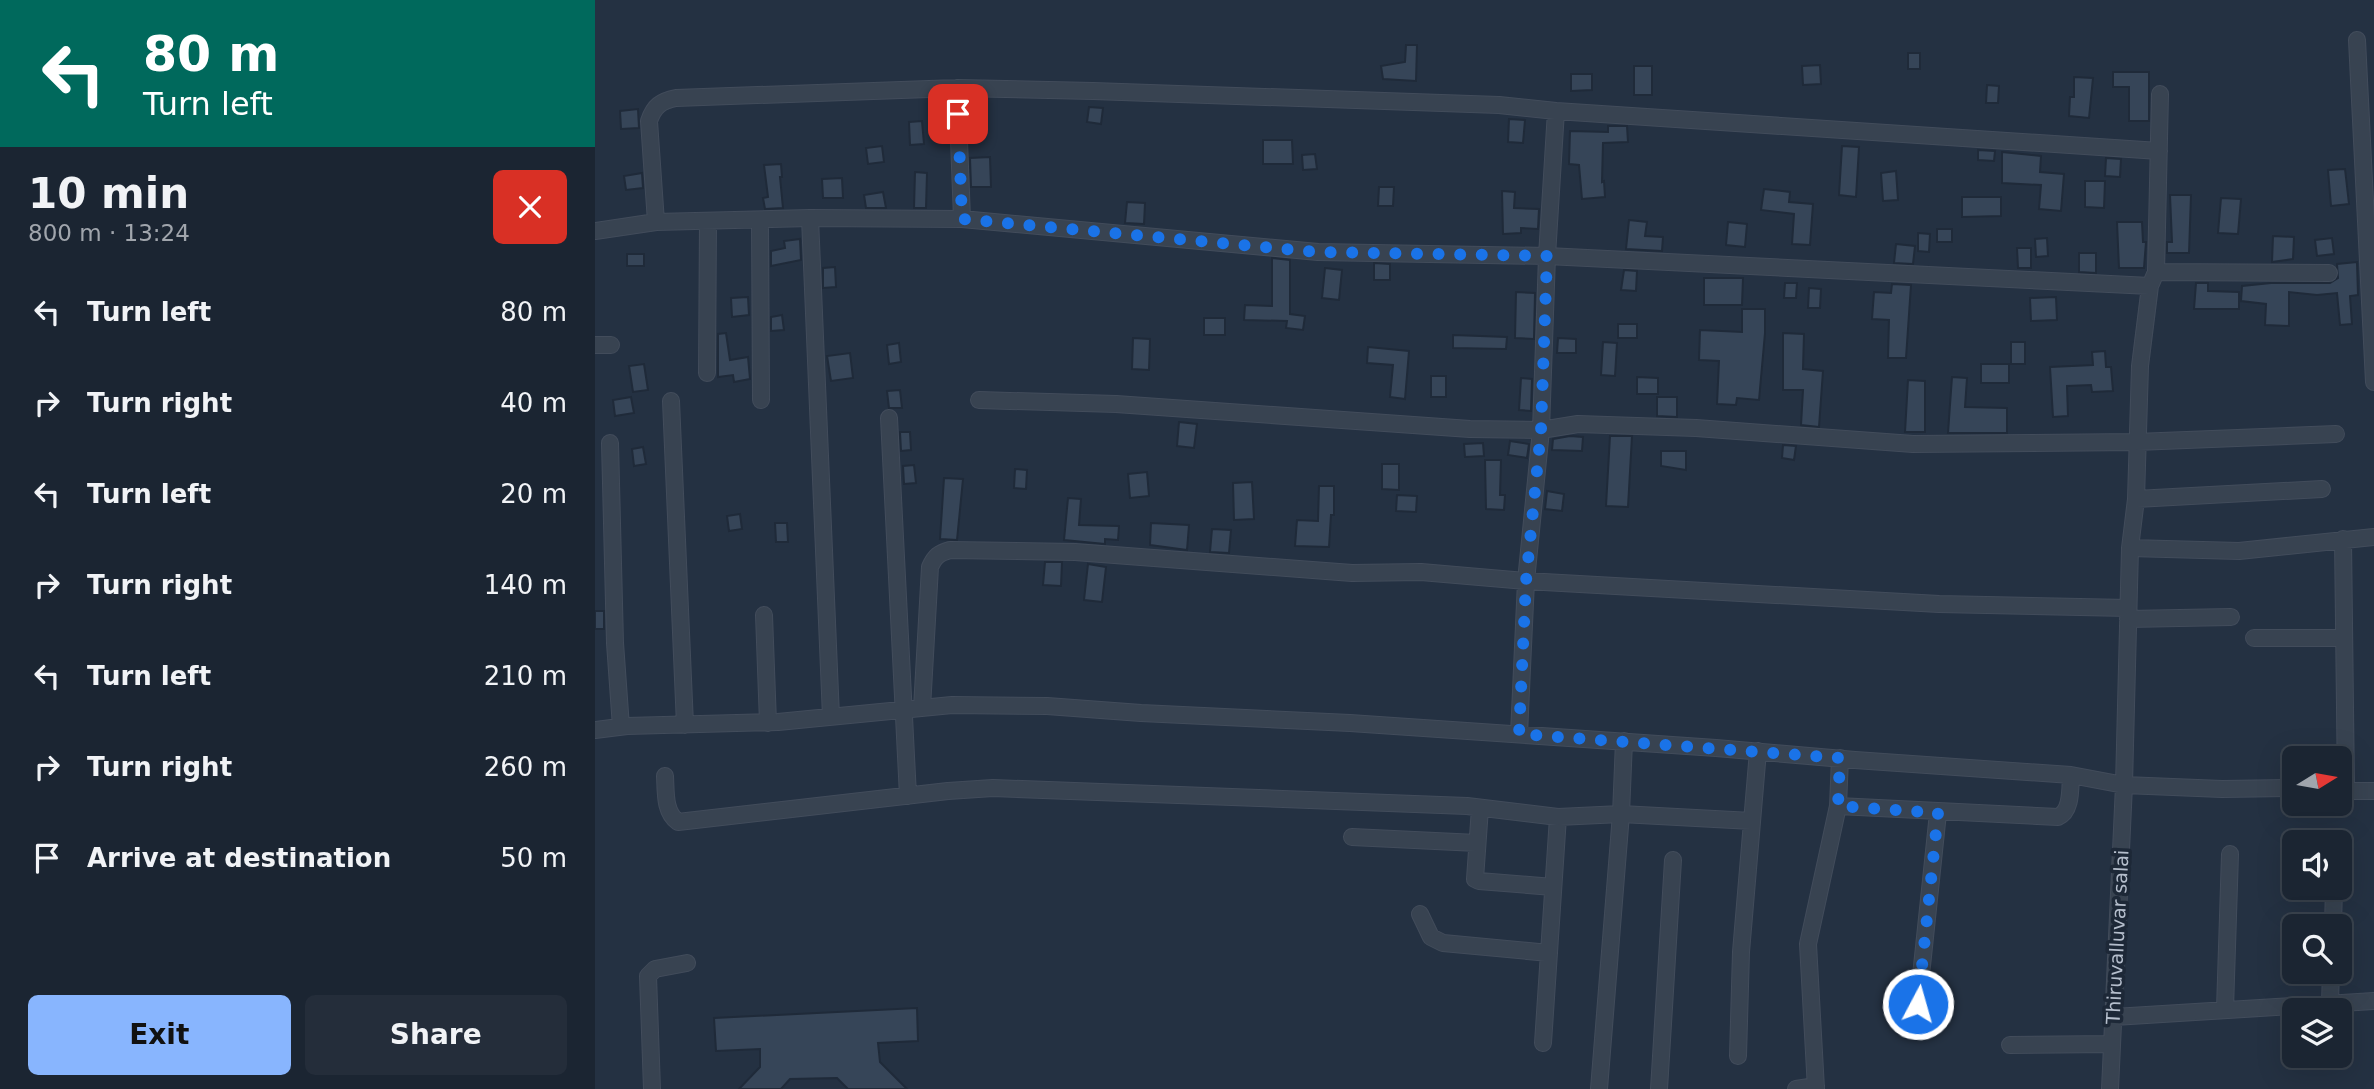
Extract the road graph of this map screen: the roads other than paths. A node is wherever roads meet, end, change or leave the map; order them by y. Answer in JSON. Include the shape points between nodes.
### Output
{"nodes":[{"id":1,"x":2357,"y":40,"type":"dead end"},
{"id":2,"x":957,"y":88,"type":"junction"},
{"id":3,"x":2160,"y":94,"type":"dead end"},
{"id":4,"x":1556,"y":111,"type":"junction"},
{"id":5,"x":2159,"y":151,"type":"junction"},
{"id":6,"x":810,"y":218,"type":"junction"},
{"id":7,"x":962,"y":219,"type":"junction"},
{"id":8,"x":760,"y":220,"type":"junction"},
{"id":9,"x":708,"y":221,"type":"junction"},
{"id":10,"x":656,"y":222,"type":"junction"},
{"id":11,"x":595,"y":231,"type":"edge"},
{"id":12,"x":1547,"y":256,"type":"junction"},
{"id":13,"x":2329,"y":273,"type":"dead end"},
{"id":14,"x":2153,"y":279,"type":"junction"},
{"id":15,"x":707,"y":373,"type":"dead end"},
{"id":16,"x":2374,"y":382,"type":"edge"},
{"id":17,"x":761,"y":400,"type":"dead end"},
{"id":18,"x":979,"y":400,"type":"dead end"},
{"id":19,"x":671,"y":401,"type":"dead end"},
{"id":20,"x":889,"y":418,"type":"dead end"},
{"id":21,"x":1541,"y":430,"type":"junction"},
{"id":22,"x":2336,"y":434,"type":"dead end"},
{"id":23,"x":2136,"y":442,"type":"junction"},
{"id":24,"x":610,"y":443,"type":"dead end"},
{"id":25,"x":2322,"y":489,"type":"dead end"},
{"id":26,"x":2136,"y":499,"type":"junction"},
{"id":27,"x":2374,"y":537,"type":"edge"},
{"id":28,"x":2343,"y":539,"type":"junction"},
{"id":29,"x":2130,"y":548,"type":"junction"},
{"id":30,"x":1526,"y":581,"type":"junction"},
{"id":31,"x":2128,"y":614,"type":"junction"},
{"id":32,"x":764,"y":615,"type":"dead end"},
{"id":33,"x":2231,"y":617,"type":"dead end"},
{"id":34,"x":2254,"y":638,"type":"dead end"},
{"id":35,"x":2344,"y":638,"type":"junction"},
{"id":36,"x":922,"y":708,"type":"junction"},
{"id":37,"x":904,"y":709,"type":"junction"},
{"id":38,"x":831,"y":717,"type":"junction"},
{"id":39,"x":768,"y":723,"type":"junction"},
{"id":40,"x":685,"y":725,"type":"junction"},
{"id":41,"x":621,"y":727,"type":"junction"},
{"id":42,"x":595,"y":730,"type":"edge"},
{"id":43,"x":1519,"y":734,"type":"junction"},
{"id":44,"x":1624,"y":741,"type":"junction"},
{"id":45,"x":2343,"y":746,"type":"edge"},
{"id":46,"x":1758,"y":751,"type":"junction"},
{"id":47,"x":1840,"y":758,"type":"junction"},
{"id":48,"x":2071,"y":775,"type":"junction"},
{"id":49,"x":665,"y":776,"type":"dead end"},
{"id":50,"x":2124,"y":785,"type":"junction"},
{"id":51,"x":2282,"y":788,"type":"edge"},
{"id":52,"x":2352,"y":791,"type":"edge"},
{"id":53,"x":2374,"y":791,"type":"edge"},
{"id":54,"x":908,"y":796,"type":"junction"},
{"id":55,"x":1838,"y":806,"type":"junction"},
{"id":56,"x":1480,"y":808,"type":"junction"},
{"id":57,"x":1938,"y":813,"type":"junction"},
{"id":58,"x":1621,"y":814,"type":"junction"},
{"id":59,"x":1558,"y":817,"type":"junction"},
{"id":60,"x":1752,"y":821,"type":"junction"},
{"id":61,"x":1352,"y":836,"type":"dead end"},
{"id":62,"x":1477,"y":843,"type":"junction"},
{"id":63,"x":2230,"y":854,"type":"dead end"},
{"id":64,"x":1673,"y":860,"type":"dead end"},
{"id":65,"x":1553,"y":887,"type":"junction"},
{"id":66,"x":1420,"y":915,"type":"dead end"},
{"id":67,"x":1549,"y":954,"type":"junction"},
{"id":68,"x":687,"y":963,"type":"dead end"},
{"id":69,"x":2374,"y":1001,"type":"edge"},
{"id":70,"x":2352,"y":1002,"type":"edge"},
{"id":71,"x":1918,"y":1004,"type":"dead end"},
{"id":72,"x":2282,"y":1005,"type":"edge"},
{"id":73,"x":2225,"y":1009,"type":"junction"},
{"id":74,"x":2114,"y":1017,"type":"junction"},
{"id":75,"x":1543,"y":1043,"type":"dead end"},
{"id":76,"x":2112,"y":1044,"type":"junction"},
{"id":77,"x":2010,"y":1045,"type":"dead end"},
{"id":78,"x":1738,"y":1056,"type":"dead end"},
{"id":79,"x":1816,"y":1088,"type":"edge"},
{"id":80,"x":652,"y":1089,"type":"edge"},
{"id":81,"x":1599,"y":1089,"type":"edge"},
{"id":82,"x":1659,"y":1089,"type":"edge"},
{"id":83,"x":1796,"y":1089,"type":"edge"},
{"id":84,"x":2110,"y":1089,"type":"edge"}],
"edges":[{"from":1,"to":16,"type":"street"},
{"from":2,"to":4,"type":"street","via":[[1499,105]]},
{"from":2,"to":7,"type":"street"},
{"from":2,"to":10,"type":"street","via":[[665,100],[649,121]]},
{"from":3,"to":5,"type":"street","name":"Thiruvalluvar salai"},
{"from":4,"to":5,"type":"street"},
{"from":4,"to":12,"type":"street"},
{"from":5,"to":14,"type":"street","name":"Thiruvalluvar salai"},
{"from":6,"to":7,"type":"street"},
{"from":6,"to":8,"type":"street"},
{"from":6,"to":38,"type":"street"},
{"from":7,"to":12,"type":"street","via":[[1318,252]]},
{"from":8,"to":9,"type":"street"},
{"from":8,"to":17,"type":"street"},
{"from":9,"to":10,"type":"street"},
{"from":9,"to":15,"type":"street"},
{"from":10,"to":11,"type":"street"},
{"from":12,"to":14,"type":"street"},
{"from":12,"to":21,"type":"street"},
{"from":13,"to":14,"type":"street"},
{"from":14,"to":23,"type":"street","name":"Thiruvalluvar salai","via":[[2140,366]]},
{"from":18,"to":21,"type":"street"},
{"from":19,"to":40,"type":"street"},
{"from":20,"to":37,"type":"street"},
{"from":21,"to":23,"type":"street","via":[[1578,424],[1913,444]]},
{"from":21,"to":30,"type":"street"},
{"from":22,"to":23,"type":"street"},
{"from":23,"to":26,"type":"street","name":"Thiruvalluvar salai"},
{"from":24,"to":41,"type":"street"},
{"from":25,"to":26,"type":"street"},
{"from":26,"to":29,"type":"street","name":"Thiruvalluvar salai"},
{"from":27,"to":28,"type":"street"},
{"from":28,"to":29,"type":"street","via":[[2239,551]]},
{"from":28,"to":35,"type":"street"},
{"from":29,"to":31,"type":"street","name":"Thiruvalluvar salai"},
{"from":30,"to":31,"type":"street"},
{"from":30,"to":36,"type":"street","via":[[1075,552],[950,550],[934,558],[930,567]]},
{"from":30,"to":43,"type":"street"},
{"from":31,"to":33,"type":"street"},
{"from":31,"to":50,"type":"street","name":"Thiruvalluvar salai"},
{"from":32,"to":39,"type":"street"},
{"from":34,"to":35,"type":"street"},
{"from":35,"to":45,"type":"street"},
{"from":36,"to":37,"type":"street"},
{"from":36,"to":43,"type":"street","via":[[1047,706]]},
{"from":37,"to":38,"type":"street"},
{"from":37,"to":54,"type":"street"},
{"from":38,"to":39,"type":"street"},
{"from":39,"to":40,"type":"street"},
{"from":40,"to":41,"type":"street"},
{"from":41,"to":42,"type":"street"},
{"from":43,"to":44,"type":"street"},
{"from":44,"to":46,"type":"street"},
{"from":44,"to":58,"type":"street"},
{"from":46,"to":47,"type":"street"},
{"from":46,"to":60,"type":"street"},
{"from":47,"to":48,"type":"street"},
{"from":47,"to":55,"type":"street"},
{"from":48,"to":50,"type":"street"},
{"from":48,"to":57,"type":"street","via":[[2063,816]]},
{"from":49,"to":54,"type":"street","via":[[670,816],[678,822]]},
{"from":50,"to":51,"type":"street"},
{"from":50,"to":74,"type":"street","name":"Thiruvalluvar salai"},
{"from":52,"to":53,"type":"street"},
{"from":54,"to":56,"type":"street","via":[[1025,788]]},
{"from":55,"to":57,"type":"street"},
{"from":55,"to":79,"type":"street","via":[[1808,944]]},
{"from":56,"to":59,"type":"street"},
{"from":56,"to":62,"type":"street"},
{"from":57,"to":71,"type":"street"},
{"from":58,"to":59,"type":"street"},
{"from":58,"to":60,"type":"street"},
{"from":58,"to":81,"type":"street"},
{"from":59,"to":65,"type":"street"},
{"from":60,"to":78,"type":"street"},
{"from":61,"to":62,"type":"street"},
{"from":62,"to":65,"type":"street","via":[[1473,876],[1479,881]]},
{"from":63,"to":73,"type":"street"},
{"from":64,"to":82,"type":"street"},
{"from":65,"to":67,"type":"street"},
{"from":66,"to":67,"type":"street","via":[[1431,937],[1443,943]]},
{"from":67,"to":75,"type":"street"},
{"from":68,"to":80,"type":"street","via":[[655,969],[648,976]]},
{"from":69,"to":70,"type":"street"},
{"from":72,"to":73,"type":"street"},
{"from":73,"to":74,"type":"street"},
{"from":74,"to":76,"type":"street","name":"Thiruvalluvar salai"},
{"from":76,"to":77,"type":"street"},
{"from":76,"to":84,"type":"street","name":"Thiruvalluvar salai"},
{"from":79,"to":83,"type":"street"}]}
